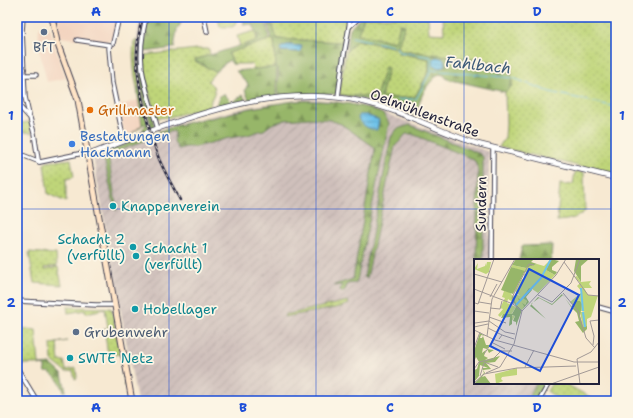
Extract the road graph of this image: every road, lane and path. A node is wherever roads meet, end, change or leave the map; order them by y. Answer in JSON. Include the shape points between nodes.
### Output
{"nodes":[{"id":1,"x":24,"y":17,"type":"edge"},
{"id":2,"x":52,"y":17,"type":"edge"},
{"id":3,"x":119,"y":17,"type":"edge"},
{"id":4,"x":146,"y":17,"type":"edge"},
{"id":5,"x":204,"y":17,"type":"edge"},
{"id":6,"x":350,"y":17,"type":"edge"},
{"id":7,"x":360,"y":17,"type":"edge"},
{"id":8,"x":349,"y":27,"type":"junction"},
{"id":9,"x":207,"y":32,"type":"dead end"},
{"id":10,"x":78,"y":40,"type":"dead end"},
{"id":11,"x":112,"y":44,"type":"junction"},
{"id":12,"x":17,"y":68,"type":"edge"},
{"id":13,"x":24,"y":69,"type":"junction"},
{"id":14,"x":24,"y":75,"type":"junction"},
{"id":15,"x":36,"y":75,"type":"dead end"},
{"id":16,"x":338,"y":97,"type":"junction"},
{"id":17,"x":17,"y":104,"type":"edge"},
{"id":18,"x":29,"y":115,"type":"junction"},
{"id":19,"x":158,"y":128,"type":"junction"},
{"id":20,"x":124,"y":141,"type":"junction"},
{"id":21,"x":494,"y":148,"type":"junction"},
{"id":22,"x":17,"y":153,"type":"edge"},
{"id":23,"x":88,"y":153,"type":"junction"},
{"id":24,"x":40,"y":162,"type":"junction"},
{"id":25,"x":616,"y":178,"type":"edge"},
{"id":26,"x":492,"y":259,"type":"edge"},
{"id":27,"x":17,"y":301,"type":"edge"},
{"id":28,"x":115,"y":305,"type":"junction"},
{"id":29,"x":599,"y":306,"type":"edge"},
{"id":30,"x":616,"y":312,"type":"edge"},
{"id":31,"x":17,"y":368,"type":"edge"},
{"id":32,"x":548,"y":384,"type":"edge"},
{"id":33,"x":37,"y":401,"type":"edge"},
{"id":34,"x":132,"y":401,"type":"edge"},
{"id":35,"x":538,"y":401,"type":"edge"}],
"edges":[{"from":1,"to":13,"type":"street"},
{"from":2,"to":23,"type":"main road","via":[[57,42],[78,100]]},
{"from":3,"to":11,"type":"street"},
{"from":4,"to":19,"type":"street","via":[[141,48],[142,67]]},
{"from":5,"to":9,"type":"street"},
{"from":6,"to":8,"type":"street"},
{"from":7,"to":8,"type":"street"},
{"from":8,"to":16,"type":"street"},
{"from":10,"to":11,"type":"street"},
{"from":11,"to":20,"type":"street","via":[[109,48],[112,83]]},
{"from":12,"to":13,"type":"street"},
{"from":13,"to":14,"type":"street"},
{"from":14,"to":15,"type":"street"},
{"from":14,"to":18,"type":"street","via":[[24,98]]},
{"from":16,"to":19,"type":"street","name":"Oelmühlenstraße","via":[[273,98],[214,111]]},
{"from":16,"to":21,"type":"street","name":"Oelmühlenstraße","via":[[394,110],[462,139]]},
{"from":17,"to":18,"type":"street"},
{"from":18,"to":24,"type":"street"},
{"from":19,"to":20,"type":"street","name":"Oelmühlenstraße"},
{"from":20,"to":23,"type":"street","name":"Oelmühlenstraße"},
{"from":21,"to":25,"type":"street","name":"Oelmühlenstraße"},
{"from":21,"to":26,"type":"street","name":"Sundern"},
{"from":22,"to":24,"type":"street"},
{"from":23,"to":24,"type":"street"},
{"from":23,"to":28,"type":"main road"},
{"from":27,"to":28,"type":"street"},
{"from":28,"to":34,"type":"main road"},
{"from":29,"to":30,"type":"street"},
{"from":31,"to":33,"type":"street"},
{"from":32,"to":35,"type":"street"}]}
